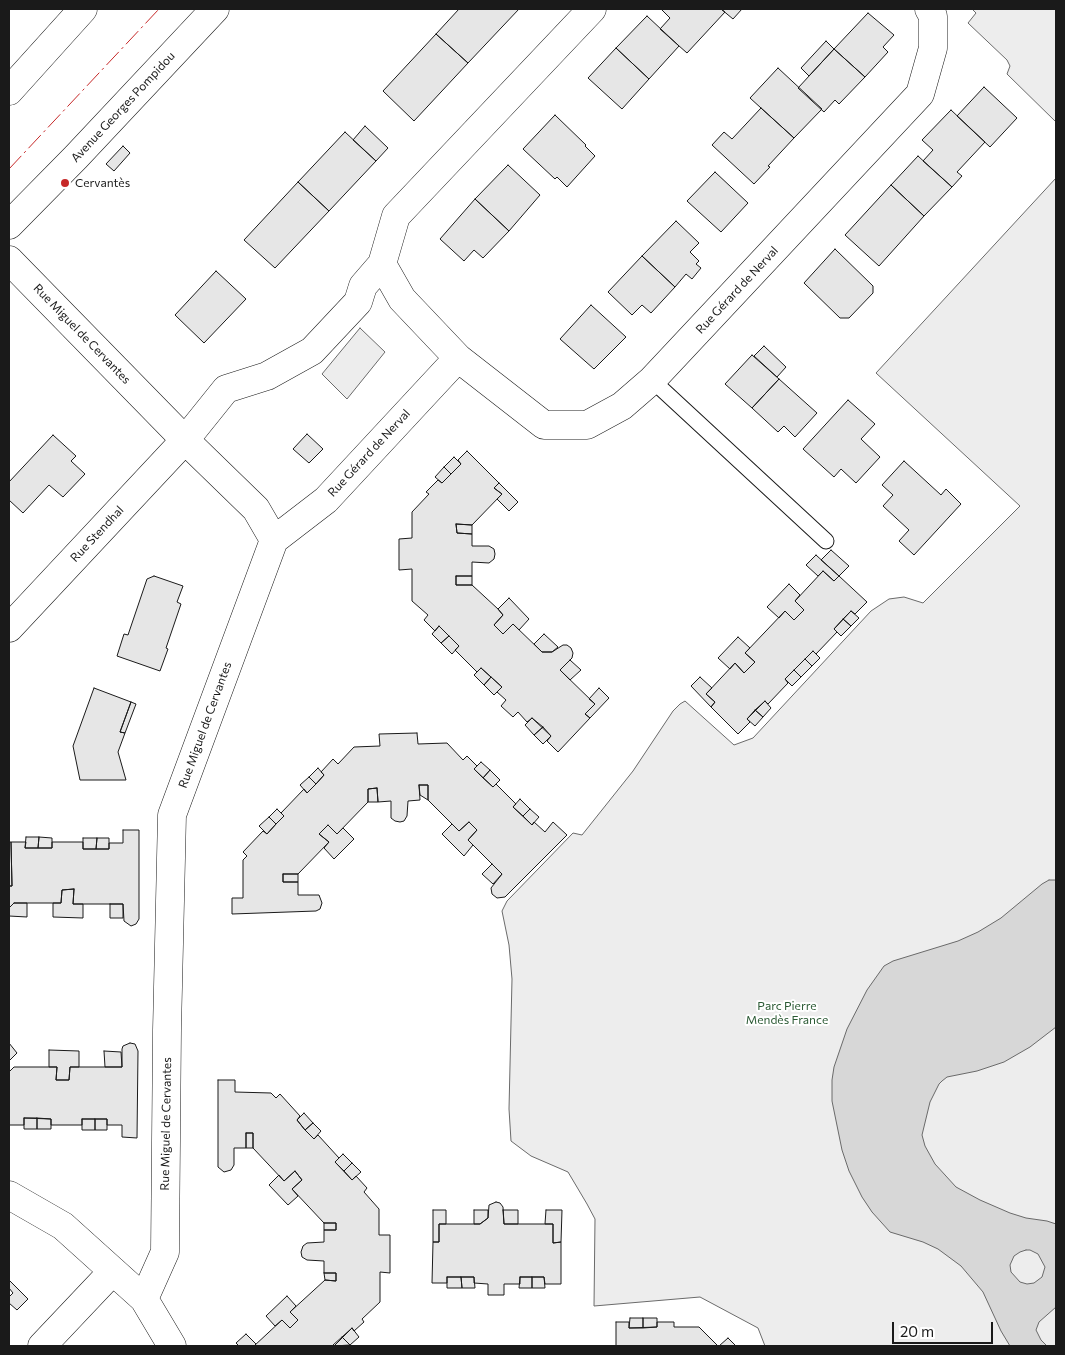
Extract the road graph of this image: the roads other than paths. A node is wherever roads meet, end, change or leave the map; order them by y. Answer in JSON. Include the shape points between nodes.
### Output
{"nodes":[{"id":1,"x":83,"y":9,"type":"edge"},
{"id":2,"x":215,"y":9,"type":"edge"},
{"id":3,"x":592,"y":9,"type":"edge"},
{"id":4,"x":929,"y":9,"type":"edge"},
{"id":5,"x":9,"y":91,"type":"edge"},
{"id":6,"x":9,"y":225,"type":"edge"},
{"id":7,"x":9,"y":260,"type":"edge"},
{"id":8,"x":382,"y":264,"type":"junction"},
{"id":9,"x":458,"y":358,"type":"junction"},
{"id":10,"x":652,"y":380,"type":"junction"},
{"id":11,"x":185,"y":440,"type":"junction"},
{"id":12,"x":274,"y":540,"type":"junction"},
{"id":13,"x":826,"y":541,"type":"dead end"},
{"id":14,"x":9,"y":628,"type":"edge"},
{"id":15,"x":9,"y":1195,"type":"edge"},
{"id":16,"x":112,"y":1272,"type":"junction"},
{"id":17,"x":144,"y":1299,"type":"junction"},
{"id":18,"x":42,"y":1346,"type":"edge"},
{"id":19,"x":172,"y":1346,"type":"edge"}],
"edges":[{"from":1,"to":5,"type":"street"},
{"from":2,"to":6,"type":"street","name":"Avenue Georges Pompidou"},
{"from":3,"to":8,"type":"street","via":[[396,216]]},
{"from":4,"to":10,"type":"street","name":"Rue Gérard de Nerval","via":[[933,16],[933,48],[920,94]]},
{"from":7,"to":11,"type":"street","name":"Rue Miguel de Cervantes"},
{"from":8,"to":9,"type":"street","name":"Rue Gérard de Nerval","via":[[402,300]]},
{"from":8,"to":11,"type":"street","name":"Rue Stendhal","via":[[363,286],[358,302],[312,351],[267,376],[226,389]]},
{"from":9,"to":10,"type":"street","name":"Rue Gérard de Nerval","via":[[544,425],[587,425],[622,406]]},
{"from":9,"to":12,"type":"street","name":"Rue Gérard de Nerval","via":[[326,500]]},
{"from":10,"to":13,"type":"lane"},
{"from":11,"to":12,"type":"street","name":"Rue Miguel de Cervantes","via":[[256,509]]},
{"from":11,"to":14,"type":"street","name":"Rue Stendhal"},
{"from":12,"to":17,"type":"street","name":"Rue Miguel de Cervantes","via":[[172,815],[165,1252]]},
{"from":15,"to":16,"type":"street","via":[[63,1226]]},
{"from":16,"to":17,"type":"street"},
{"from":16,"to":18,"type":"street"},
{"from":17,"to":19,"type":"street"}]}
